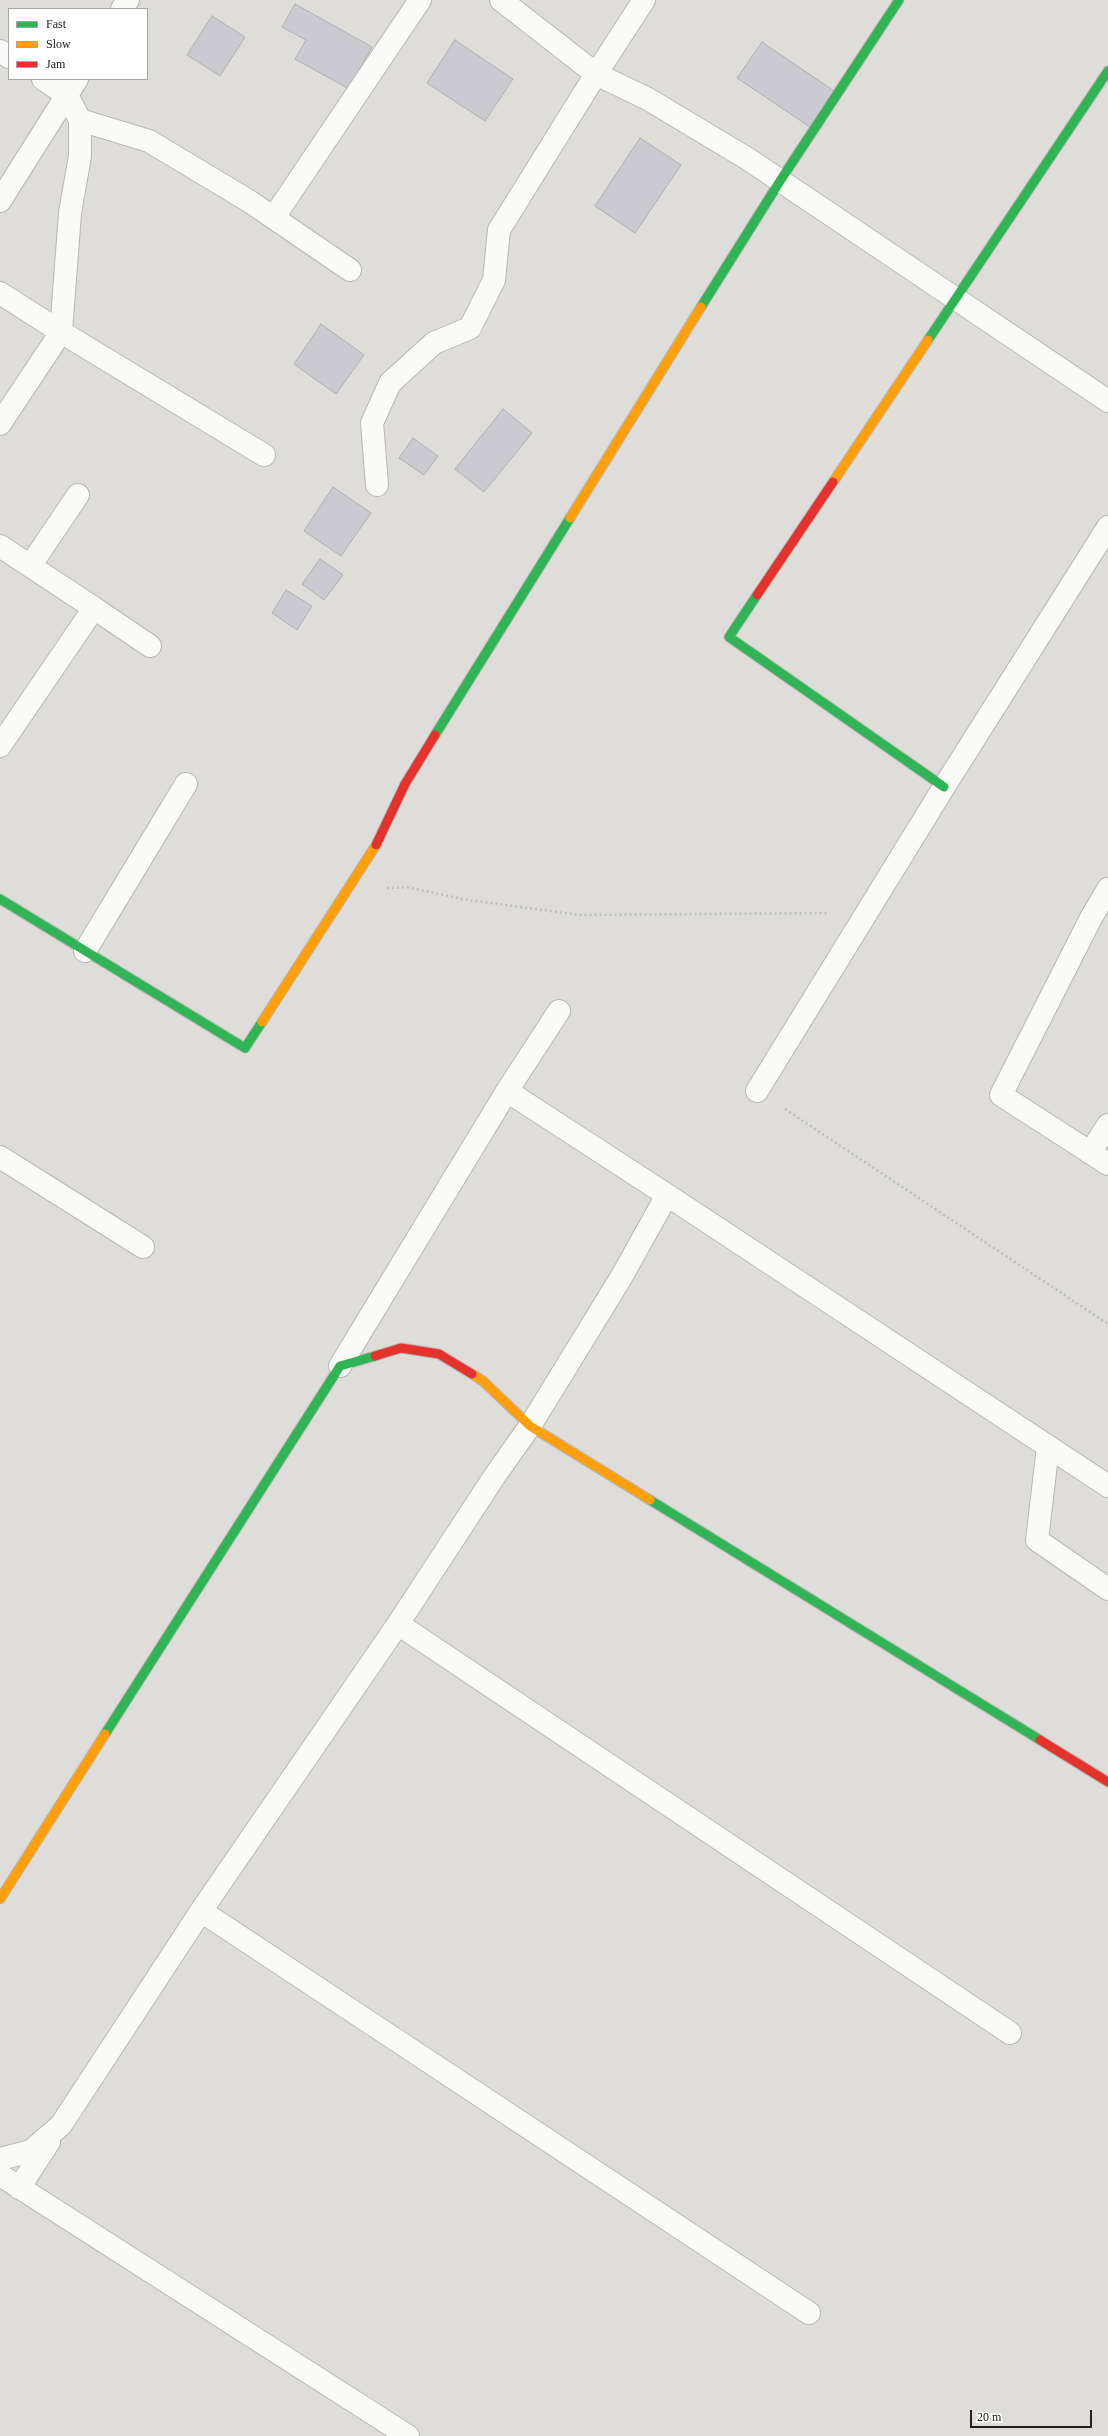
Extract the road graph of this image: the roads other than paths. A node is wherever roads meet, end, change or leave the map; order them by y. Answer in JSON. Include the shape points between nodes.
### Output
{"nodes":[{"id":1,"x":420,"y":0,"type":"edge"},
{"id":2,"x":501,"y":0,"type":"edge"},
{"id":3,"x":644,"y":0,"type":"edge"},
{"id":4,"x":899,"y":0,"type":"edge"},
{"id":5,"x":1108,"y":71,"type":"edge"},
{"id":6,"x":596,"y":74,"type":"junction"},
{"id":7,"x":47,"y":80,"type":"edge"},
{"id":8,"x":72,"y":87,"type":"edge"},
{"id":9,"x":80,"y":120,"type":"junction"},
{"id":10,"x":780,"y":181,"type":"junction"},
{"id":11,"x":0,"y":201,"type":"edge"},
{"id":12,"x":274,"y":217,"type":"junction"},
{"id":13,"x":350,"y":270,"type":"dead end"},
{"id":14,"x":0,"y":293,"type":"edge"},
{"id":15,"x":957,"y":300,"type":"junction"},
{"id":16,"x":61,"y":332,"type":"junction"},
{"id":17,"x":1108,"y":401,"type":"edge"},
{"id":18,"x":0,"y":424,"type":"edge"},
{"id":19,"x":264,"y":455,"type":"dead end"},
{"id":20,"x":377,"y":485,"type":"dead end"},
{"id":21,"x":78,"y":495,"type":"dead end"},
{"id":22,"x":1108,"y":527,"type":"edge"},
{"id":23,"x":0,"y":546,"type":"edge"},
{"id":24,"x":30,"y":566,"type":"junction"},
{"id":25,"x":94,"y":608,"type":"junction"},
{"id":26,"x":150,"y":646,"type":"dead end"},
{"id":27,"x":0,"y":746,"type":"edge"},
{"id":28,"x":186,"y":784,"type":"dead end"},
{"id":29,"x":944,"y":787,"type":"junction"},
{"id":30,"x":1108,"y":890,"type":"edge"},
{"id":31,"x":2,"y":904,"type":"edge"},
{"id":32,"x":85,"y":951,"type":"junction"},
{"id":33,"x":559,"y":1011,"type":"dead end"},
{"id":34,"x":507,"y":1091,"type":"junction"},
{"id":35,"x":758,"y":1091,"type":"road end"},
{"id":36,"x":1108,"y":1125,"type":"edge"},
{"id":37,"x":0,"y":1158,"type":"edge"},
{"id":38,"x":1099,"y":1158,"type":"edge"},
{"id":39,"x":666,"y":1195,"type":"junction"},
{"id":40,"x":143,"y":1248,"type":"dead end"},
{"id":41,"x":340,"y":1366,"type":"junction"},
{"id":42,"x":530,"y":1426,"type":"junction"},
{"id":43,"x":1048,"y":1447,"type":"junction"},
{"id":44,"x":1108,"y":1486,"type":"edge"},
{"id":45,"x":1108,"y":1589,"type":"edge"},
{"id":46,"x":398,"y":1624,"type":"junction"},
{"id":47,"x":1108,"y":1782,"type":"edge"},
{"id":48,"x":0,"y":1899,"type":"edge"},
{"id":49,"x":201,"y":1911,"type":"junction"},
{"id":50,"x":1010,"y":2033,"type":"dead end"},
{"id":51,"x":61,"y":2125,"type":"junction"},
{"id":52,"x":0,"y":2159,"type":"edge"},
{"id":53,"x":0,"y":2175,"type":"edge"},
{"id":54,"x":19,"y":2188,"type":"junction"},
{"id":55,"x":809,"y":2312,"type":"dead end"},
{"id":56,"x":408,"y":2436,"type":"edge"}],
"edges":[{"from":1,"to":12,"type":"street"},
{"from":2,"to":6,"type":"street"},
{"from":3,"to":6,"type":"street"},
{"from":4,"to":10,"type":"street"},
{"from":5,"to":15,"type":"street"},
{"from":6,"to":10,"type":"street","via":[[648,99]]},
{"from":6,"to":20,"type":"street","via":[[499,230],[494,280],[470,328],[434,343],[390,383],[372,423]]},
{"from":7,"to":8,"type":"street"},
{"from":8,"to":9,"type":"street"},
{"from":8,"to":11,"type":"street"},
{"from":9,"to":12,"type":"street","via":[[149,140]]},
{"from":9,"to":16,"type":"street","via":[[80,156],[70,214]]},
{"from":10,"to":15,"type":"street"},
{"from":10,"to":32,"type":"street","via":[[454,703],[405,784],[379,841],[245,1048]]},
{"from":12,"to":13,"type":"street"},
{"from":14,"to":16,"type":"street"},
{"from":15,"to":17,"type":"street"},
{"from":15,"to":29,"type":"street","via":[[729,637]]},
{"from":16,"to":18,"type":"street"},
{"from":16,"to":19,"type":"street"},
{"from":21,"to":24,"type":"street"},
{"from":22,"to":29,"type":"street"},
{"from":23,"to":24,"type":"street"},
{"from":24,"to":25,"type":"street"},
{"from":25,"to":26,"type":"street"},
{"from":25,"to":27,"type":"street"},
{"from":28,"to":32,"type":"street"},
{"from":29,"to":35,"type":"street"},
{"from":30,"to":38,"type":"street","via":[[1092,916],[1001,1095]]},
{"from":31,"to":32,"type":"street"},
{"from":33,"to":34,"type":"street"},
{"from":34,"to":39,"type":"street"},
{"from":34,"to":41,"type":"street"},
{"from":36,"to":38,"type":"street"},
{"from":37,"to":40,"type":"street"},
{"from":39,"to":42,"type":"street","via":[[622,1276]]},
{"from":39,"to":43,"type":"street"},
{"from":41,"to":42,"type":"street","via":[[402,1348],[439,1354],[483,1381]]},
{"from":41,"to":48,"type":"street"},
{"from":42,"to":46,"type":"street"},
{"from":42,"to":47,"type":"street"},
{"from":43,"to":44,"type":"street"},
{"from":43,"to":45,"type":"street","via":[[1037,1540]]},
{"from":46,"to":49,"type":"street"},
{"from":46,"to":50,"type":"street"},
{"from":49,"to":51,"type":"street"},
{"from":49,"to":55,"type":"street"},
{"from":51,"to":52,"type":"street","via":[[31,2151]]},
{"from":51,"to":54,"type":"street"},
{"from":53,"to":54,"type":"street"},
{"from":54,"to":56,"type":"street"}]}
